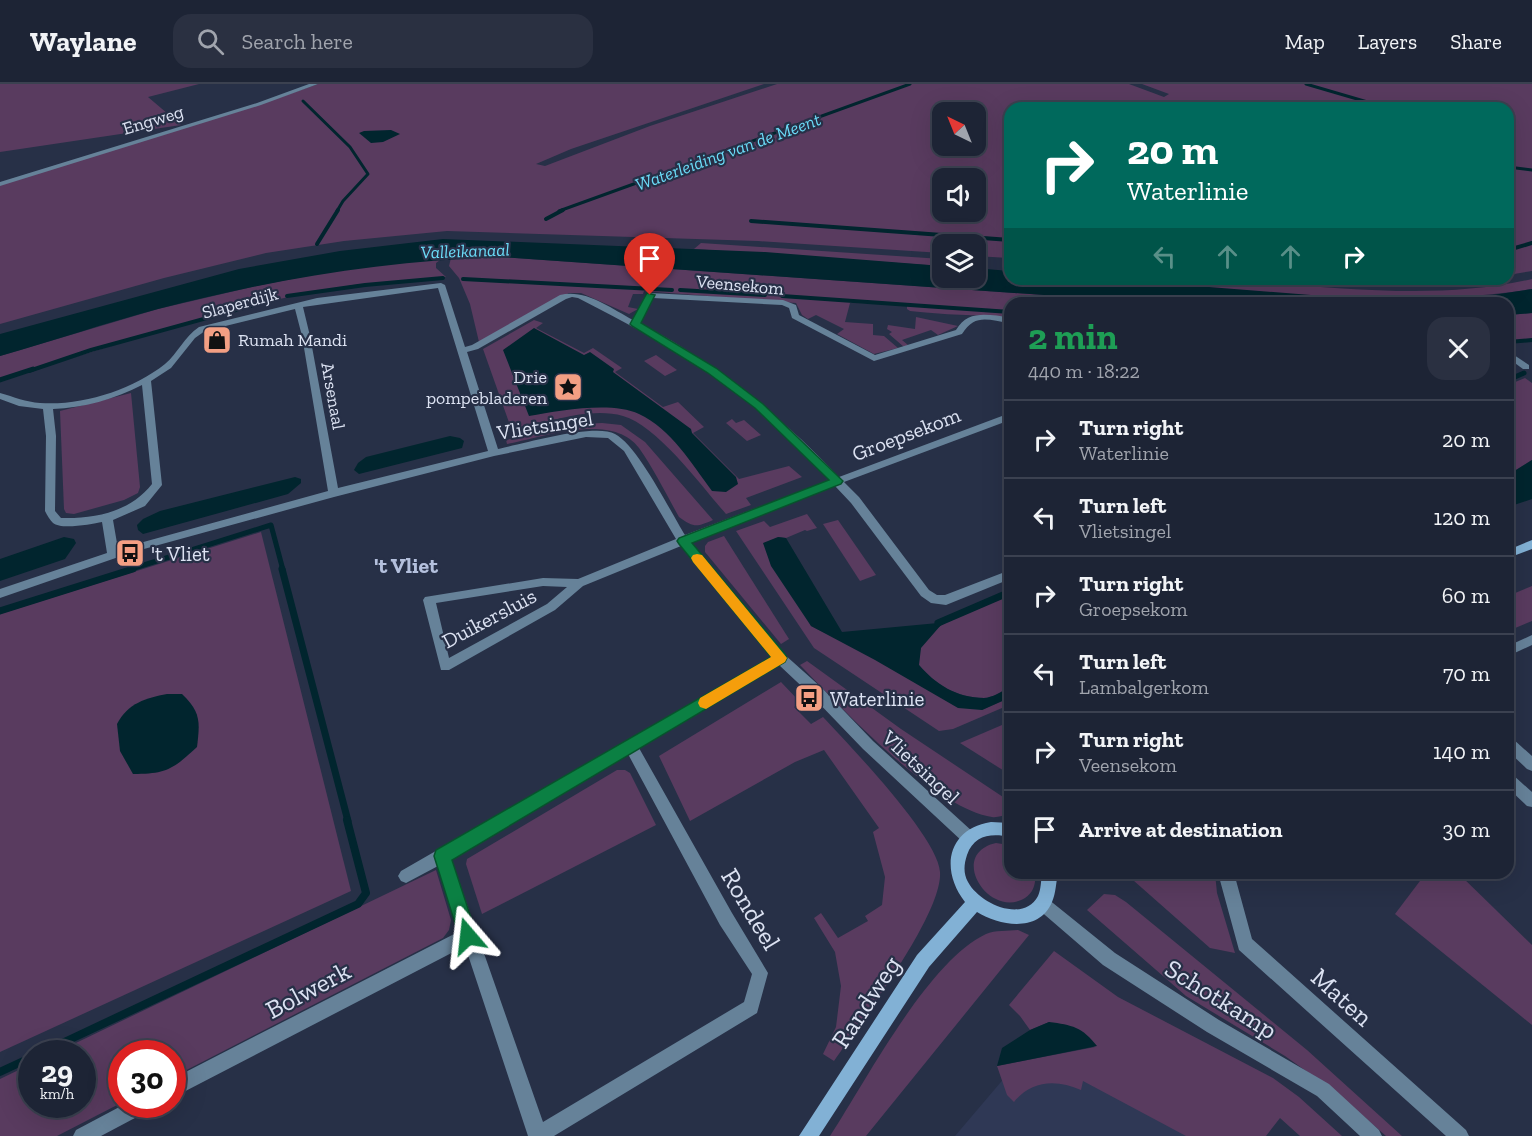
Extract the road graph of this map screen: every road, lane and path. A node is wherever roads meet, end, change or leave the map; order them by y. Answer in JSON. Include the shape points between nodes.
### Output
{"nodes":[{"id":1,"x":315,"y":84,"type":"edge"},
{"id":2,"x":0,"y":184,"type":"edge"},
{"id":3,"x":298,"y":305,"type":"junction"},
{"id":4,"x":1004,"y":320,"type":"edge"},
{"id":5,"x":635,"y":324,"type":"junction"},
{"id":6,"x":463,"y":350,"type":"junction"},
{"id":7,"x":1514,"y":358,"type":"edge"},
{"id":8,"x":1526,"y":367,"type":"dead end"},
{"id":9,"x":146,"y":380,"type":"junction"},
{"id":10,"x":0,"y":396,"type":"edge"},
{"id":11,"x":48,"y":406,"type":"junction"},
{"id":12,"x":1004,"y":418,"type":"edge"},
{"id":13,"x":494,"y":453,"type":"junction"},
{"id":14,"x":837,"y":481,"type":"junction"},
{"id":15,"x":334,"y":493,"type":"junction"},
{"id":16,"x":107,"y":518,"type":"junction"},
{"id":17,"x":683,"y":541,"type":"junction"},
{"id":18,"x":1532,"y":544,"type":"edge"},
{"id":19,"x":1514,"y":552,"type":"edge"},
{"id":20,"x":113,"y":555,"type":"junction"},
{"id":21,"x":1004,"y":576,"type":"edge"},
{"id":22,"x":579,"y":583,"type":"junction"},
{"id":23,"x":0,"y":594,"type":"edge"},
{"id":24,"x":1532,"y":640,"type":"edge"},
{"id":25,"x":1514,"y":648,"type":"edge"},
{"id":26,"x":780,"y":658,"type":"junction"},
{"id":27,"x":631,"y":746,"type":"junction"},
{"id":28,"x":1514,"y":748,"type":"edge"},
{"id":29,"x":1532,"y":765,"type":"edge"},
{"id":30,"x":1514,"y":784,"type":"edge"},
{"id":31,"x":1532,"y":801,"type":"edge"},
{"id":32,"x":1004,"y":829,"type":"edge"},
{"id":33,"x":968,"y":837,"type":"junction"},
{"id":34,"x":442,"y":856,"type":"junction"},
{"id":35,"x":406,"y":876,"type":"dead end"},
{"id":36,"x":1050,"y":879,"type":"edge"},
{"id":37,"x":1228,"y":879,"type":"edge"},
{"id":38,"x":974,"y":903,"type":"junction"},
{"id":39,"x":1043,"y":904,"type":"junction"},
{"id":40,"x":468,"y":936,"type":"junction"},
{"id":41,"x":186,"y":1082,"type":"edge"},
{"id":42,"x":117,"y":1118,"type":"edge"},
{"id":43,"x":82,"y":1136,"type":"edge"},
{"id":44,"x":537,"y":1136,"type":"edge"},
{"id":45,"x":808,"y":1136,"type":"edge"},
{"id":46,"x":1373,"y":1136,"type":"edge"},
{"id":47,"x":1460,"y":1136,"type":"edge"}],
"edges":[{"from":1,"to":2,"type":"street","name":"Engweg"},
{"from":3,"to":6,"type":"street","name":"Slaperdijk","via":[[441,285]]},
{"from":3,"to":9,"type":"street","name":"Slaperdijk","via":[[202,329],[193,334],[174,361]]},
{"from":3,"to":15,"type":"street","name":"Arsenaal"},
{"from":4,"to":5,"type":"street","name":"Veensekom","via":[[973,317],[964,321],[959,332],[874,358],[795,316],[793,307],[783,303],[650,295]]},
{"from":5,"to":6,"type":"street","via":[[572,295]]},
{"from":5,"to":14,"type":"street","via":[[712,371],[759,406]]},
{"from":6,"to":13,"type":"street"},
{"from":7,"to":8,"type":"street"},
{"from":9,"to":11,"type":"street","name":"Slaperdijk","via":[[98,399]]},
{"from":9,"to":16,"type":"street","via":[[157,485],[143,502]]},
{"from":10,"to":11,"type":"street","name":"Slaperdijk","via":[[24,405]]},
{"from":11,"to":16,"type":"street","via":[[50,511],[58,522]]},
{"from":12,"to":14,"type":"street","name":"Groepsekom"},
{"from":13,"to":15,"type":"street","name":"Vlietsingel"},
{"from":13,"to":17,"type":"street","name":"Vlietsingel","via":[[586,434],[611,436],[628,449]]},
{"from":14,"to":17,"type":"street","name":"Groepsekom"},
{"from":14,"to":21,"type":"street","via":[[925,593],[935,600],[946,600]]},
{"from":15,"to":20,"type":"street","name":"Vlietsingel"},
{"from":16,"to":20,"type":"street"},
{"from":17,"to":22,"type":"street","name":"Duikersluis"},
{"from":17,"to":26,"type":"street","name":"Vlietsingel"},
{"from":18,"to":19,"type":"main road"},
{"from":20,"to":23,"type":"street","name":"Vlietsingel"},
{"from":22,"to":22,"type":"street","name":"Duikersluis","via":[[551,606],[445,666],[429,600],[543,582]]},
{"from":24,"to":25,"type":"street"},
{"from":26,"to":27,"type":"street"},
{"from":26,"to":33,"type":"street","name":"Vlietsingel"},
{"from":27,"to":34,"type":"street"},
{"from":27,"to":44,"type":"street","name":"Rondeel","via":[[760,973],[751,1007]]},
{"from":28,"to":29,"type":"street"},
{"from":30,"to":31,"type":"street"},
{"from":32,"to":33,"type":"main road","via":[[982,830]]},
{"from":33,"to":38,"type":"main road","via":[[959,851],[956,868]]},
{"from":34,"to":35,"type":"street"},
{"from":34,"to":40,"type":"street"},
{"from":36,"to":39,"type":"main road"},
{"from":37,"to":47,"type":"street","name":"Maten","via":[[1245,944]]},
{"from":38,"to":39,"type":"main road","via":[[1004,917],[1020,917]]},
{"from":38,"to":45,"type":"main road","name":"Randweg","via":[[923,962]]},
{"from":39,"to":46,"type":"street","name":"Schotkamp","via":[[1109,959],[1323,1090]]},
{"from":40,"to":41,"type":"street","name":"Bolwerk"},
{"from":40,"to":44,"type":"street"},
{"from":42,"to":43,"type":"street"}]}
